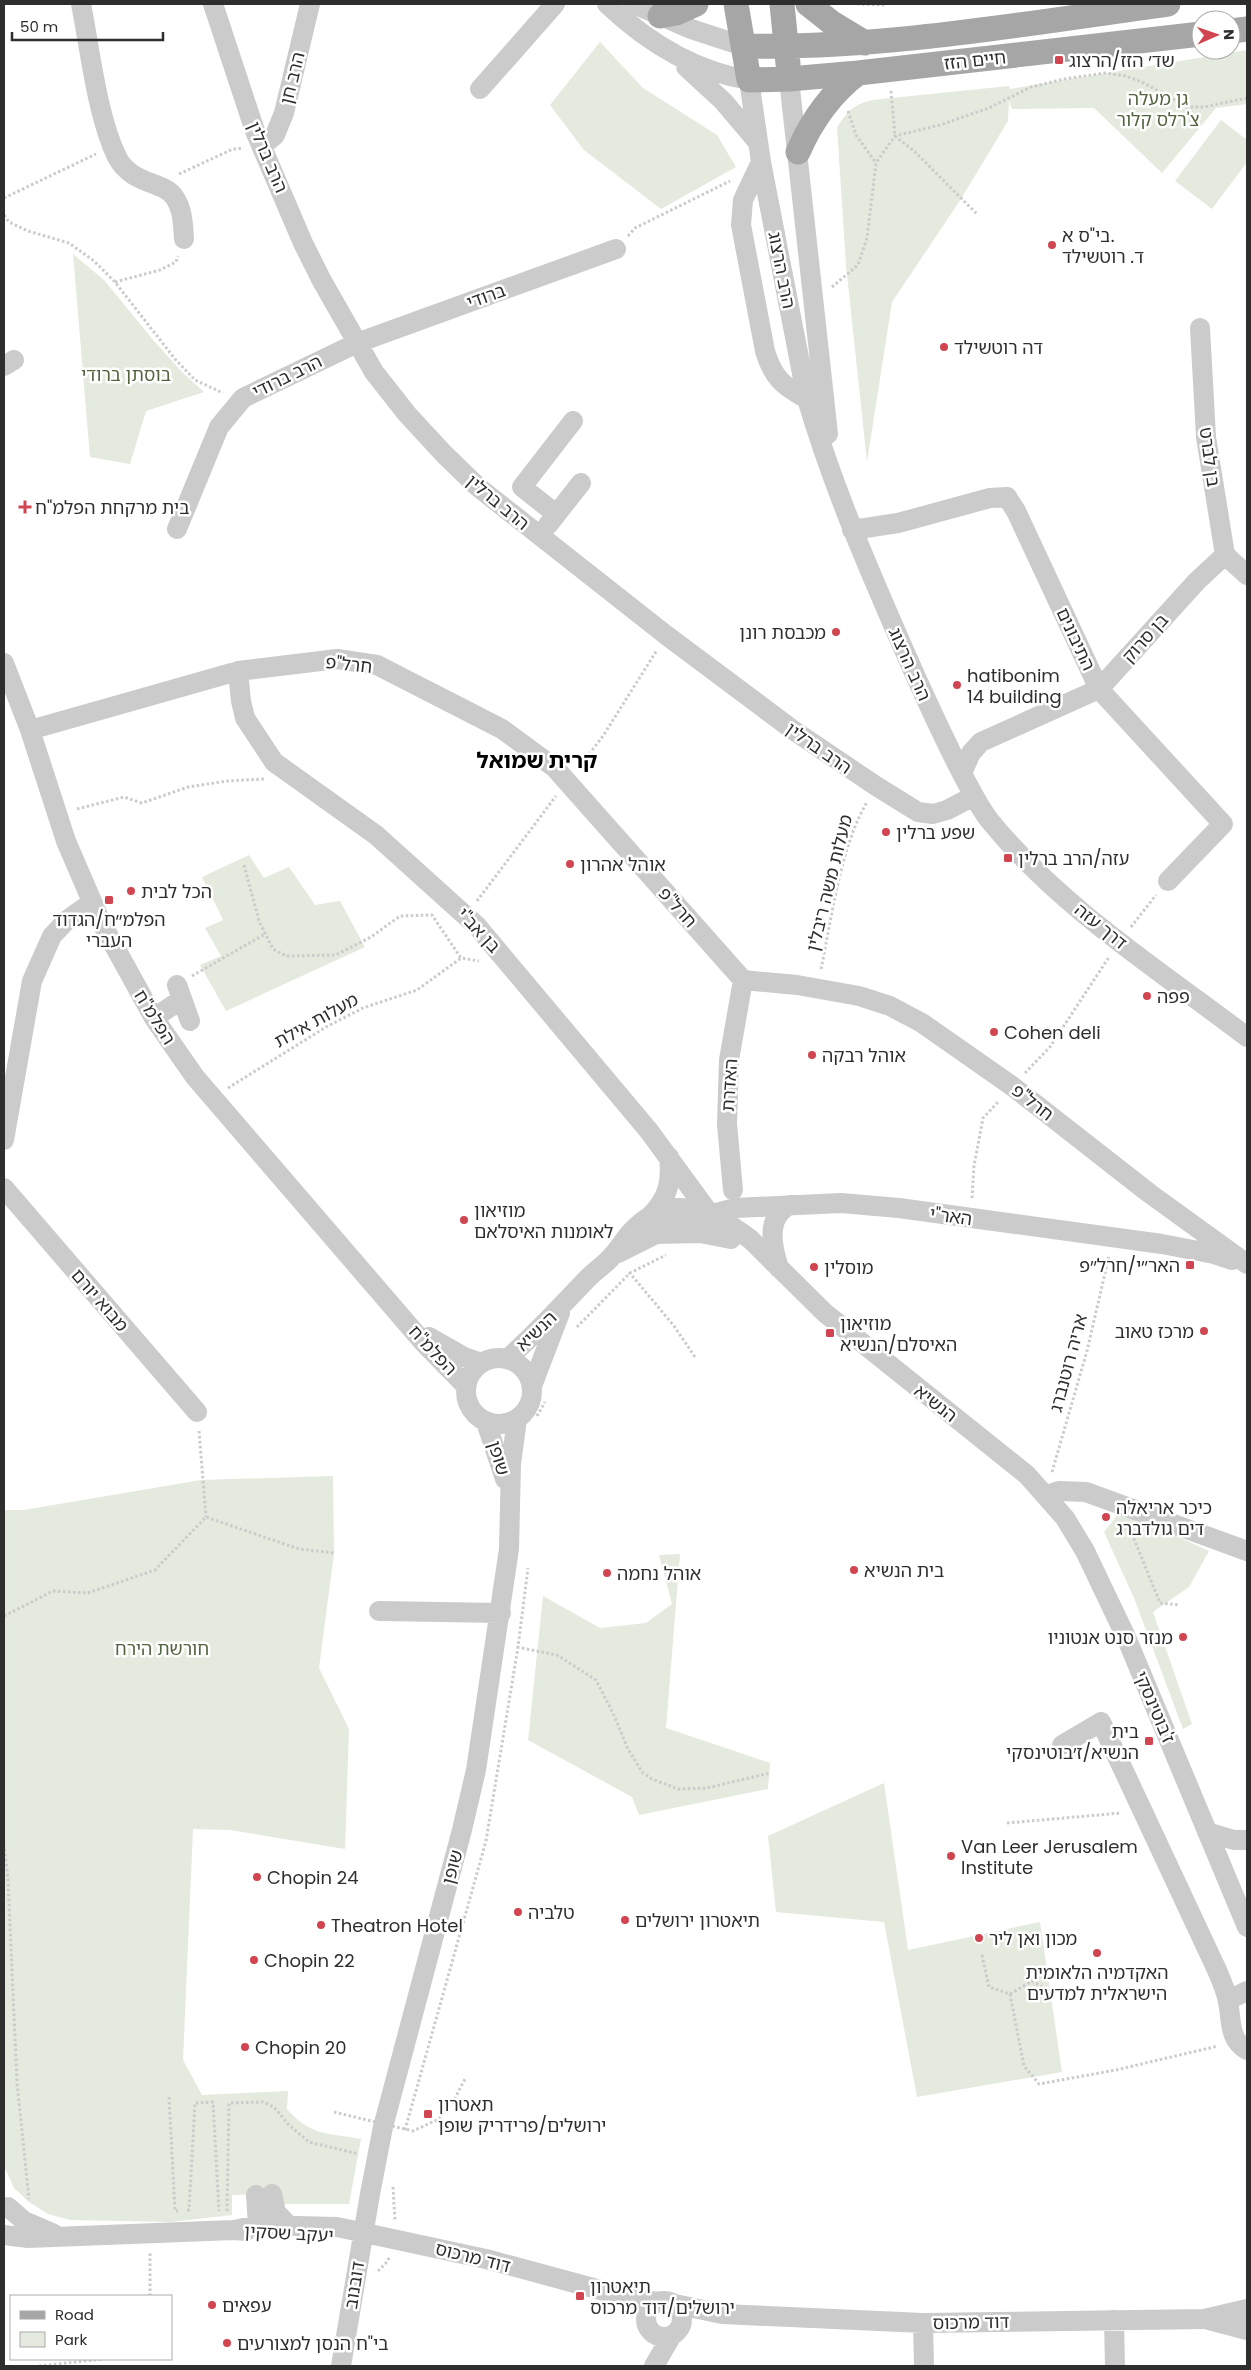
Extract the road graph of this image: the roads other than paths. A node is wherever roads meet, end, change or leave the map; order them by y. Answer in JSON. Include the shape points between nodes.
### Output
{"nodes":[{"id":1,"x":81,"y":4,"type":"edge"},
{"id":2,"x":213,"y":4,"type":"edge"},
{"id":3,"x":310,"y":4,"type":"edge"},
{"id":4,"x":554,"y":4,"type":"edge"},
{"id":5,"x":607,"y":4,"type":"edge"},
{"id":6,"x":634,"y":4,"type":"edge"},
{"id":7,"x":696,"y":4,"type":"edge"},
{"id":8,"x":736,"y":4,"type":"edge"},
{"id":9,"x":782,"y":4,"type":"edge"},
{"id":10,"x":808,"y":4,"type":"edge"},
{"id":11,"x":1168,"y":4,"type":"edge"},
{"id":12,"x":660,"y":16,"type":"junction"},
{"id":13,"x":1191,"y":35,"type":"edge"},
{"id":14,"x":865,"y":43,"type":"junction"},
{"id":15,"x":743,"y":46,"type":"junction"},
{"id":16,"x":786,"y":47,"type":"junction"},
{"id":17,"x":668,"y":51,"type":"junction"},
{"id":18,"x":858,"y":73,"type":"junction"},
{"id":19,"x":789,"y":79,"type":"junction"},
{"id":20,"x":749,"y":80,"type":"junction"},
{"id":21,"x":480,"y":89,"type":"dead end"},
{"id":22,"x":757,"y":142,"type":"junction"},
{"id":23,"x":262,"y":146,"type":"junction"},
{"id":24,"x":798,"y":152,"type":"junction"},
{"id":25,"x":761,"y":162,"type":"junction"},
{"id":26,"x":184,"y":239,"type":"road end"},
{"id":27,"x":616,"y":249,"type":"road end"},
{"id":28,"x":1200,"y":328,"type":"dead end"},
{"id":29,"x":357,"y":343,"type":"junction"},
{"id":30,"x":807,"y":399,"type":"junction"},
{"id":31,"x":574,"y":421,"type":"dead end"},
{"id":32,"x":581,"y":483,"type":"dead end"},
{"id":33,"x":556,"y":514,"type":"junction"},
{"id":34,"x":177,"y":530,"type":"dead end"},
{"id":35,"x":852,"y":530,"type":"junction"},
{"id":36,"x":539,"y":536,"type":"junction"},
{"id":37,"x":1225,"y":555,"type":"junction"},
{"id":38,"x":1247,"y":575,"type":"edge"},
{"id":39,"x":4,"y":663,"type":"edge"},
{"id":40,"x":238,"y":671,"type":"junction"},
{"id":41,"x":1099,"y":689,"type":"junction"},
{"id":42,"x":30,"y":730,"type":"junction"},
{"id":43,"x":941,"y":733,"type":"junction"},
{"id":44,"x":981,"y":742,"type":"junction"},
{"id":45,"x":962,"y":773,"type":"junction"},
{"id":46,"x":974,"y":796,"type":"junction"},
{"id":47,"x":1168,"y":881,"type":"road end"},
{"id":48,"x":92,"y":902,"type":"junction"},
{"id":49,"x":743,"y":980,"type":"junction"},
{"id":50,"x":154,"y":1018,"type":"junction"},
{"id":51,"x":190,"y":1021,"type":"dead end"},
{"id":52,"x":1247,"y":1037,"type":"edge"},
{"id":53,"x":4,"y":1140,"type":"edge"},
{"id":54,"x":668,"y":1157,"type":"junction"},
{"id":55,"x":4,"y":1188,"type":"edge"},
{"id":56,"x":733,"y":1190,"type":"dead end"},
{"id":57,"x":792,"y":1204,"type":"junction"},
{"id":58,"x":710,"y":1214,"type":"junction"},
{"id":59,"x":1179,"y":1215,"type":"junction"},
{"id":60,"x":652,"y":1226,"type":"junction"},
{"id":61,"x":731,"y":1239,"type":"junction"},
{"id":62,"x":1162,"y":1244,"type":"junction"},
{"id":63,"x":1247,"y":1265,"type":"edge"},
{"id":64,"x":779,"y":1268,"type":"junction"},
{"id":65,"x":565,"y":1303,"type":"junction"},
{"id":66,"x":825,"y":1313,"type":"junction"},
{"id":67,"x":400,"y":1314,"type":"junction"},
{"id":68,"x":507,"y":1359,"type":"junction"},
{"id":69,"x":481,"y":1363,"type":"junction"},
{"id":70,"x":466,"y":1386,"type":"junction"},
{"id":71,"x":532,"y":1386,"type":"junction"},
{"id":72,"x":197,"y":1412,"type":"road end"},
{"id":73,"x":517,"y":1419,"type":"junction"},
{"id":74,"x":486,"y":1422,"type":"junction"},
{"id":75,"x":510,"y":1495,"type":"junction"},
{"id":76,"x":1046,"y":1495,"type":"junction"},
{"id":77,"x":1247,"y":1551,"type":"edge"},
{"id":78,"x":379,"y":1611,"type":"dead end"},
{"id":79,"x":500,"y":1613,"type":"junction"},
{"id":80,"x":1062,"y":1746,"type":"dead end"},
{"id":81,"x":1207,"y":1832,"type":"junction"},
{"id":82,"x":1247,"y":1840,"type":"edge"},
{"id":83,"x":1247,"y":1927,"type":"edge"},
{"id":84,"x":1247,"y":1991,"type":"edge"},
{"id":85,"x":1228,"y":2000,"type":"junction"},
{"id":86,"x":1247,"y":2050,"type":"edge"},
{"id":87,"x":5,"y":2209,"type":"edge"},
{"id":88,"x":258,"y":2225,"type":"junction"},
{"id":89,"x":288,"y":2226,"type":"junction"},
{"id":90,"x":234,"y":2230,"type":"junction"},
{"id":91,"x":363,"y":2234,"type":"junction"},
{"id":92,"x":4,"y":2235,"type":"edge"},
{"id":93,"x":58,"y":2236,"type":"junction"},
{"id":94,"x":581,"y":2284,"type":"junction"},
{"id":95,"x":666,"y":2303,"type":"junction"},
{"id":96,"x":1247,"y":2309,"type":"edge"},
{"id":97,"x":739,"y":2315,"type":"junction"},
{"id":98,"x":1204,"y":2318,"type":"junction"},
{"id":99,"x":1114,"y":2320,"type":"junction"},
{"id":100,"x":923,"y":2323,"type":"junction"},
{"id":101,"x":649,"y":2327,"type":"junction"},
{"id":102,"x":1247,"y":2330,"type":"edge"},
{"id":103,"x":675,"y":2333,"type":"junction"},
{"id":104,"x":341,"y":2366,"type":"edge"},
{"id":105,"x":653,"y":2366,"type":"edge"},
{"id":106,"x":924,"y":2366,"type":"edge"},
{"id":107,"x":1115,"y":2366,"type":"edge"}],
"edges":[{"from":1,"to":26,"type":"street","via":[[106,131],[118,159],[132,176],[174,196],[182,215]]},
{"from":2,"to":23,"type":"street","name":"הרב ברלין"},
{"from":3,"to":23,"type":"street","name":"הרב חן","via":[[284,113],[275,134]]},
{"from":4,"to":21,"type":"street"},
{"from":5,"to":17,"type":"street"},
{"from":6,"to":12,"type":"street"},
{"from":7,"to":12,"type":"main road"},
{"from":8,"to":15,"type":"main road","name":"הרב הרצוג"},
{"from":9,"to":16,"type":"main road","name":"הרב הרצוג"},
{"from":10,"to":14,"type":"main road"},
{"from":11,"to":14,"type":"main road","name":"חיים הזז"},
{"from":12,"to":15,"type":"street"},
{"from":13,"to":18,"type":"main road","name":"חיים הזז"},
{"from":14,"to":16,"type":"main road","name":"חיים הזז"},
{"from":15,"to":16,"type":"main road","name":"חיים הזז"},
{"from":15,"to":20,"type":"main road","name":"הרב הרצוג"},
{"from":16,"to":19,"type":"main road","name":"הרב הרצוג"},
{"from":17,"to":20,"type":"street","via":[[706,70]]},
{"from":17,"to":22,"type":"street","via":[[715,92]]},
{"from":18,"to":19,"type":"main road","name":"חיים הזז"},
{"from":18,"to":24,"type":"main road","via":[[823,106]]},
{"from":19,"to":20,"type":"main road","name":"חיים הזז"},
{"from":19,"to":24,"type":"street","name":"הרב הרצוג"},
{"from":20,"to":22,"type":"street","name":"הרב הרצוג"},
{"from":22,"to":25,"type":"street","name":"הרב הרצוג"},
{"from":23,"to":29,"type":"street","name":"הרב ברלין","via":[[303,244]]},
{"from":24,"to":35,"type":"street","name":"הרב הרצוג","via":[[830,447]]},
{"from":25,"to":30,"type":"street","name":"הרב הרצוג"},
{"from":25,"to":30,"type":"street","via":[[743,200],[741,225],[765,351],[779,380]]},
{"from":27,"to":29,"type":"street","name":"ברודי"},
{"from":28,"to":37,"type":"street","name":"בן לברט","via":[[1206,437]]},
{"from":29,"to":34,"type":"street","name":"הרב ברודי","via":[[243,398],[219,427]]},
{"from":29,"to":36,"type":"street","name":"הרב ברלין","via":[[374,372],[444,454],[478,487]]},
{"from":30,"to":35,"type":"street","name":"הרב הרצוג"},
{"from":31,"to":33,"type":"street","via":[[522,487]]},
{"from":32,"to":33,"type":"street"},
{"from":33,"to":36,"type":"street"},
{"from":35,"to":41,"type":"street","name":"התיבונים","via":[[898,523],[990,498],[1007,497]]},
{"from":35,"to":43,"type":"street","name":"הרב הרצוג"},
{"from":36,"to":46,"type":"street","name":"הרב ברלין","via":[[793,730],[918,812],[933,814]]},
{"from":37,"to":38,"type":"street"},
{"from":37,"to":41,"type":"street","name":"בן סרוק","via":[[1197,580]]},
{"from":39,"to":42,"type":"street","name":"הפלמ\"ח"},
{"from":40,"to":42,"type":"street","name":"חרל\"פ"},
{"from":40,"to":49,"type":"street","name":"חרל\"פ","via":[[337,659],[377,665],[502,729],[555,768]]},
{"from":40,"to":54,"type":"street","name":"בן אב\"י","via":[[245,718],[274,762],[376,835],[477,926]]},
{"from":41,"to":44,"type":"street","name":"בן סרוק"},
{"from":41,"to":47,"type":"street","name":"התיבונים","via":[[1223,824]]},
{"from":42,"to":48,"type":"street","name":"הפלמ\"ח","via":[[66,841]]},
{"from":43,"to":44,"type":"street","via":[[964,742]]},
{"from":43,"to":45,"type":"street","name":"הרב הרצוג"},
{"from":44,"to":45,"type":"street","via":[[971,753]]},
{"from":45,"to":46,"type":"street","name":"הרב הרצוג"},
{"from":46,"to":52,"type":"street","name":"דרך עזה","via":[[988,819],[1034,870],[1119,942]]},
{"from":48,"to":50,"type":"street","name":"הפלמ\"ח"},
{"from":48,"to":53,"type":"street","via":[[52,936],[32,981]]},
{"from":49,"to":56,"type":"street","name":"האדרת","via":[[729,1069],[727,1124]]},
{"from":49,"to":59,"type":"street","name":"חרל\"פ","via":[[858,996],[890,1006],[922,1023],[1012,1086]]},
{"from":50,"to":51,"type":"street","via":[[179,992]]},
{"from":50,"to":67,"type":"street","name":"הפלמ\"ח","via":[[195,1077]]},
{"from":54,"to":58,"type":"street","name":"בן אב\"י"},
{"from":54,"to":60,"type":"street","via":[[670,1176],[667,1192]]},
{"from":55,"to":72,"type":"street","name":"מבוא יורם"},
{"from":57,"to":58,"type":"street","name":"האר\"י","via":[[735,1208]]},
{"from":57,"to":62,"type":"street","name":"האר\"י","via":[[870,1205]]},
{"from":57,"to":64,"type":"street","via":[[780,1212],[773,1225]]},
{"from":58,"to":60,"type":"street","name":"האר\"י"},
{"from":58,"to":61,"type":"street","name":"הנשיא"},
{"from":58,"to":64,"type":"street","name":"הנשיא","via":[[750,1240]]},
{"from":59,"to":62,"type":"street","via":[[1172,1235]]},
{"from":59,"to":63,"type":"street","name":"חרל\"פ"},
{"from":60,"to":61,"type":"street","name":"הנשיא"},
{"from":60,"to":65,"type":"street","name":"הנשיא","via":[[613,1255]]},
{"from":61,"to":66,"type":"street","name":"הנשיא","via":[[790,1291]]},
{"from":62,"to":63,"type":"street","name":"האר\"י","via":[[1214,1254]]},
{"from":64,"to":66,"type":"street","name":"הנשיא"},
{"from":65,"to":68,"type":"street","name":"הנשיא"},
{"from":65,"to":71,"type":"street","name":"הנשיא"},
{"from":66,"to":76,"type":"street","name":"הנשיא","via":[[1005,1457]]},
{"from":67,"to":69,"type":"street","name":"הפלמ\"ח","via":[[445,1347]]},
{"from":67,"to":70,"type":"street","name":"הפלמ\"ח"},
{"from":68,"to":69,"type":"street"},
{"from":68,"to":71,"type":"street","via":[[522,1366]]},
{"from":69,"to":70,"type":"street"},
{"from":70,"to":74,"type":"street","via":[[470,1407]]},
{"from":71,"to":73,"type":"street","via":[[528,1408]]},
{"from":73,"to":74,"type":"street","via":[[502,1424]]},
{"from":73,"to":75,"type":"street","name":"שופן"},
{"from":74,"to":75,"type":"street","name":"שופן"},
{"from":75,"to":79,"type":"street","name":"שופן","via":[[511,1526]]},
{"from":76,"to":77,"type":"street","via":[[1059,1491],[1086,1492]]},
{"from":76,"to":81,"type":"street","name":"ז'בוטינסקי","via":[[1085,1551],[1126,1637]]},
{"from":78,"to":79,"type":"street"},
{"from":79,"to":91,"type":"street","name":"שופן","via":[[476,1770],[377,2158]]},
{"from":80,"to":85,"type":"street","via":[[1101,1722]]},
{"from":81,"to":82,"type":"street","via":[[1234,1840]]},
{"from":81,"to":83,"type":"street","name":"ז'בוטינסקי"},
{"from":84,"to":85,"type":"street"},
{"from":85,"to":86,"type":"street","via":[[1232,2033]]},
{"from":87,"to":93,"type":"street","name":"יעקב שסקין"},
{"from":88,"to":89,"type":"street","name":"יעקב שסקין"},
{"from":88,"to":89,"type":"street","via":[[264,2194]]},
{"from":88,"to":90,"type":"street","name":"יעקב שסקין"},
{"from":89,"to":91,"type":"street","name":"יעקב שסקין","via":[[337,2227]]},
{"from":90,"to":91,"type":"street","name":"יעקב שסקין","via":[[303,2237]]},
{"from":90,"to":93,"type":"street","name":"יעקב שסקין"},
{"from":91,"to":94,"type":"street","name":"דוד מרכוס","via":[[416,2243]]},
{"from":91,"to":104,"type":"street","name":"דובנוב"},
{"from":92,"to":93,"type":"street","name":"יעקב שסקין","via":[[28,2238]]},
{"from":94,"to":95,"type":"street","name":"דוד מרכוס","via":[[634,2299]]},
{"from":94,"to":101,"type":"street","name":"דוד מרכוס","via":[[619,2302]]},
{"from":95,"to":97,"type":"street","name":"דוד מרכוס","via":[[704,2312]]},
{"from":95,"to":101,"type":"street","via":[[648,2313]]},
{"from":95,"to":103,"type":"street","via":[[682,2314]]},
{"from":96,"to":98,"type":"street","name":"דוד מרכוס"},
{"from":97,"to":100,"type":"street","name":"דוד מרכוס"},
{"from":97,"to":103,"type":"street","name":"דוד מרכוס","via":[[714,2318]]},
{"from":98,"to":99,"type":"street","name":"דוד מרכוס"},
{"from":98,"to":102,"type":"street","name":"דוד מרכוס"},
{"from":99,"to":100,"type":"street","name":"דוד מרכוס"},
{"from":99,"to":107,"type":"street"},
{"from":100,"to":106,"type":"street"},
{"from":101,"to":103,"type":"street","via":[[660,2337]]},
{"from":101,"to":105,"type":"street"},
{"from":103,"to":105,"type":"street"}]}
